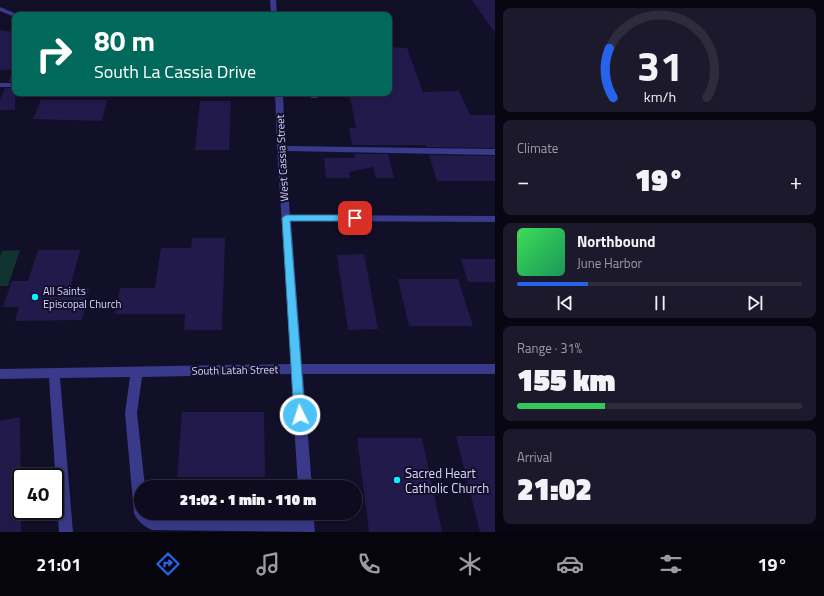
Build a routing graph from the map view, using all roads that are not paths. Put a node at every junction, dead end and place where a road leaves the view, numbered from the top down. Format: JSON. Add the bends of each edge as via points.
{"nodes":[{"id":1,"x":273,"y":0,"type":"edge"},
{"id":2,"x":0,"y":9,"type":"edge"},
{"id":3,"x":274,"y":12,"type":"edge"},
{"id":4,"x":12,"y":14,"type":"edge"},
{"id":5,"x":0,"y":85,"type":"edge"},
{"id":6,"x":12,"y":85,"type":"edge"},
{"id":7,"x":279,"y":96,"type":"edge"},
{"id":8,"x":281,"y":148,"type":"junction"},
{"id":9,"x":495,"y":152,"type":"edge"},
{"id":10,"x":286,"y":218,"type":"junction"},
{"id":11,"x":495,"y":219,"type":"edge"},
{"id":12,"x":296,"y":369,"type":"junction"},
{"id":13,"x":495,"y":369,"type":"edge"},
{"id":14,"x":137,"y":371,"type":"junction"},
{"id":15,"x":54,"y":373,"type":"junction"},
{"id":16,"x":0,"y":374,"type":"edge"},
{"id":17,"x":138,"y":480,"type":"edge"},
{"id":18,"x":304,"y":480,"type":"edge"},
{"id":19,"x":307,"y":524,"type":"edge"},
{"id":20,"x":151,"y":527,"type":"edge"},
{"id":21,"x":246,"y":528,"type":"edge"},
{"id":22,"x":66,"y":532,"type":"edge"}],
"edges":[{"from":1,"to":3,"type":"street"},
{"from":2,"to":4,"type":"street"},
{"from":5,"to":6,"type":"street"},
{"from":7,"to":8,"type":"street","name":"West Cassia Street"},
{"from":8,"to":9,"type":"street"},
{"from":8,"to":10,"type":"street","name":"West Cassia Street"},
{"from":10,"to":11,"type":"street"},
{"from":10,"to":12,"type":"street","name":"West Cassia Street"},
{"from":12,"to":13,"type":"street","name":"South Latah Street"},
{"from":12,"to":14,"type":"street","name":"South Latah Street"},
{"from":12,"to":18,"type":"street","name":"West Cassia Street"},
{"from":14,"to":15,"type":"street","name":"South Latah Street"},
{"from":14,"to":17,"type":"street","via":[[131,413]]},
{"from":15,"to":16,"type":"street","name":"South Latah Street"},
{"from":15,"to":22,"type":"street"},
{"from":19,"to":21,"type":"street"},
{"from":20,"to":21,"type":"street"}]}
